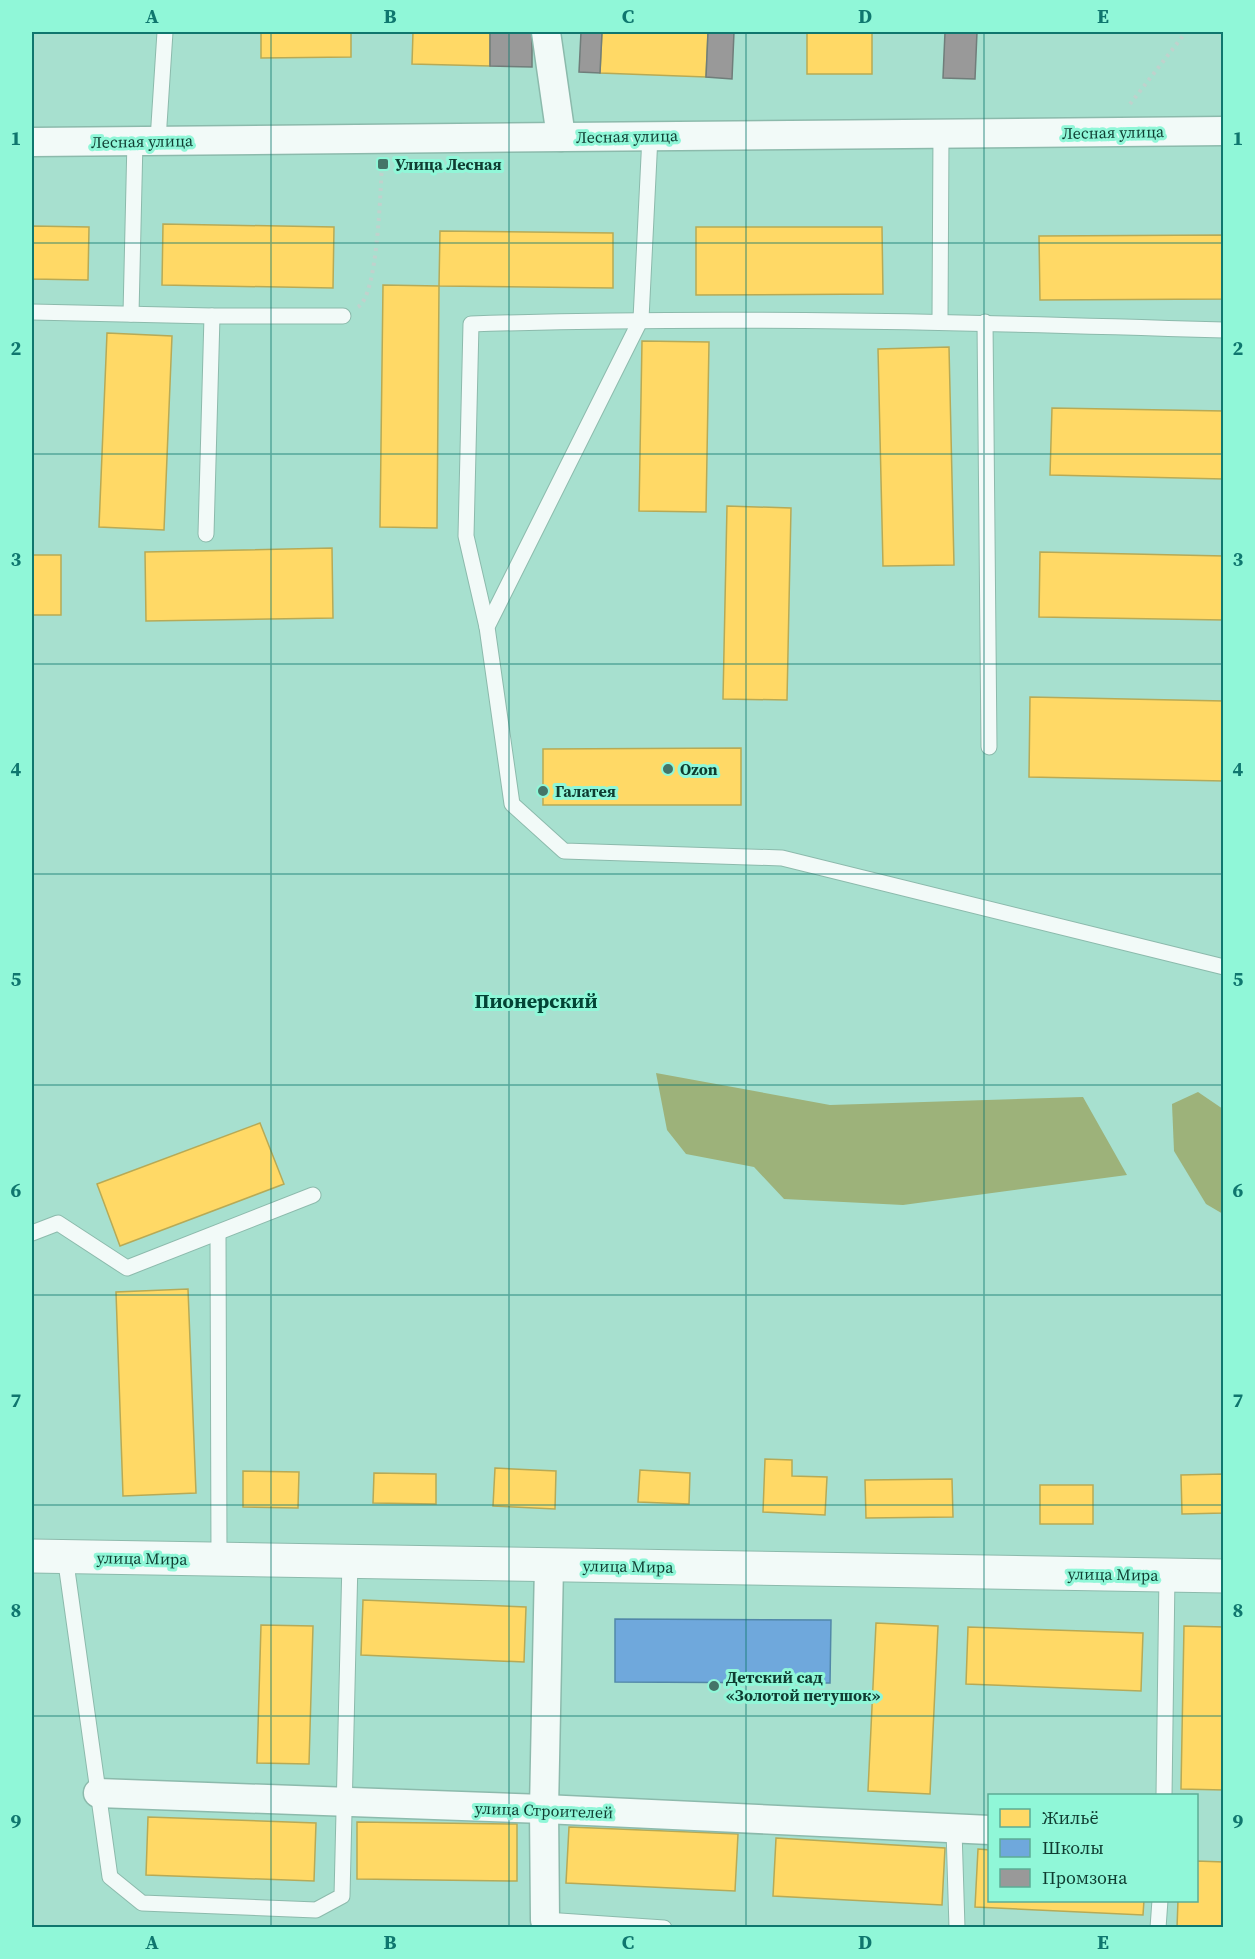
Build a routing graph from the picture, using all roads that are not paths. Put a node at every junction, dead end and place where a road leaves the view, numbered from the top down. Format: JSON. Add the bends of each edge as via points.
{"nodes":[{"id":1,"x":165,"y":32,"type":"edge"},
{"id":2,"x":546,"y":32,"type":"edge"},
{"id":3,"x":1224,"y":130,"type":"edge"},
{"id":4,"x":941,"y":133,"type":"junction"},
{"id":5,"x":650,"y":136,"type":"junction"},
{"id":6,"x":561,"y":137,"type":"junction"},
{"id":7,"x":146,"y":140,"type":"junction"},
{"id":8,"x":32,"y":142,"type":"edge"},
{"id":9,"x":32,"y":312,"type":"edge"},
{"id":10,"x":131,"y":314,"type":"junction"},
{"id":11,"x":212,"y":316,"type":"junction"},
{"id":12,"x":343,"y":316,"type":"road end"},
{"id":13,"x":641,"y":319,"type":"junction"},
{"id":14,"x":940,"y":320,"type":"junction"},
{"id":15,"x":985,"y":322,"type":"junction"},
{"id":16,"x":1224,"y":330,"type":"edge"},
{"id":17,"x":206,"y":534,"type":"dead end"},
{"id":18,"x":487,"y":627,"type":"junction"},
{"id":19,"x":989,"y":747,"type":"dead end"},
{"id":20,"x":1224,"y":967,"type":"edge"},
{"id":21,"x":313,"y":1195,"type":"dead end"},
{"id":22,"x":32,"y":1233,"type":"edge"},
{"id":23,"x":218,"y":1233,"type":"junction"},
{"id":24,"x":32,"y":1556,"type":"edge"},
{"id":25,"x":65,"y":1556,"type":"junction"},
{"id":26,"x":219,"y":1559,"type":"junction"},
{"id":27,"x":350,"y":1561,"type":"junction"},
{"id":28,"x":549,"y":1565,"type":"junction"},
{"id":29,"x":1167,"y":1575,"type":"junction"},
{"id":30,"x":1224,"y":1576,"type":"edge"},
{"id":31,"x":98,"y":1793,"type":"junction"},
{"id":32,"x":1164,"y":1794,"type":"edge"},
{"id":33,"x":343,"y":1803,"type":"junction"},
{"id":34,"x":544,"y":1809,"type":"junction"},
{"id":35,"x":954,"y":1830,"type":"junction"},
{"id":36,"x":988,"y":1830,"type":"edge"},
{"id":37,"x":1160,"y":1902,"type":"edge"},
{"id":38,"x":545,"y":1920,"type":"joint"},
{"id":39,"x":664,"y":1928,"type":"edge"},
{"id":40,"x":957,"y":1928,"type":"edge"},
{"id":41,"x":1158,"y":1928,"type":"edge"}],
"edges":[{"from":1,"to":7,"type":"lane"},
{"from":2,"to":6,"type":"street"},
{"from":3,"to":4,"type":"street","name":"Лесная улица"},
{"from":4,"to":5,"type":"street","name":"Лесная улица"},
{"from":4,"to":14,"type":"lane"},
{"from":5,"to":6,"type":"street","name":"Лесная улица"},
{"from":5,"to":13,"type":"lane"},
{"from":6,"to":7,"type":"street","name":"Лесная улица"},
{"from":7,"to":8,"type":"street","name":"Лесная улица"},
{"from":7,"to":10,"type":"lane"},
{"from":9,"to":10,"type":"lane"},
{"from":10,"to":11,"type":"lane"},
{"from":11,"to":12,"type":"lane"},
{"from":11,"to":17,"type":"lane"},
{"from":13,"to":14,"type":"lane"},
{"from":13,"to":18,"type":"lane"},
{"from":13,"to":18,"type":"lane","via":[[471,324],[466,536]]},
{"from":14,"to":15,"type":"lane"},
{"from":15,"to":16,"type":"lane"},
{"from":15,"to":19,"type":"lane"},
{"from":18,"to":20,"type":"lane","via":[[512,804],[564,851],[782,858]]},
{"from":21,"to":23,"type":"lane"},
{"from":22,"to":23,"type":"lane","via":[[58,1224],[127,1268]]},
{"from":23,"to":26,"type":"lane"},
{"from":24,"to":25,"type":"street","name":"улица Мира"},
{"from":25,"to":26,"type":"street","name":"улица Мира"},
{"from":25,"to":31,"type":"lane"},
{"from":26,"to":27,"type":"street","name":"улица Мира"},
{"from":27,"to":28,"type":"street","name":"улица Мира"},
{"from":27,"to":33,"type":"lane"},
{"from":28,"to":29,"type":"street","name":"улица Мира"},
{"from":28,"to":34,"type":"street"},
{"from":29,"to":30,"type":"street","name":"улица Мира"},
{"from":29,"to":32,"type":"lane"},
{"from":31,"to":33,"type":"street","name":"улица Строителей"},
{"from":31,"to":33,"type":"lane","via":[[110,1877],[142,1903],[316,1910],[342,1896]]},
{"from":33,"to":34,"type":"street","name":"улица Строителей"},
{"from":34,"to":35,"type":"street","name":"улица Строителей"},
{"from":34,"to":38,"type":"street"},
{"from":35,"to":36,"type":"street","name":"улица Строителей"},
{"from":35,"to":40,"type":"lane"},
{"from":37,"to":41,"type":"lane"},
{"from":38,"to":39,"type":"lane"}]}
